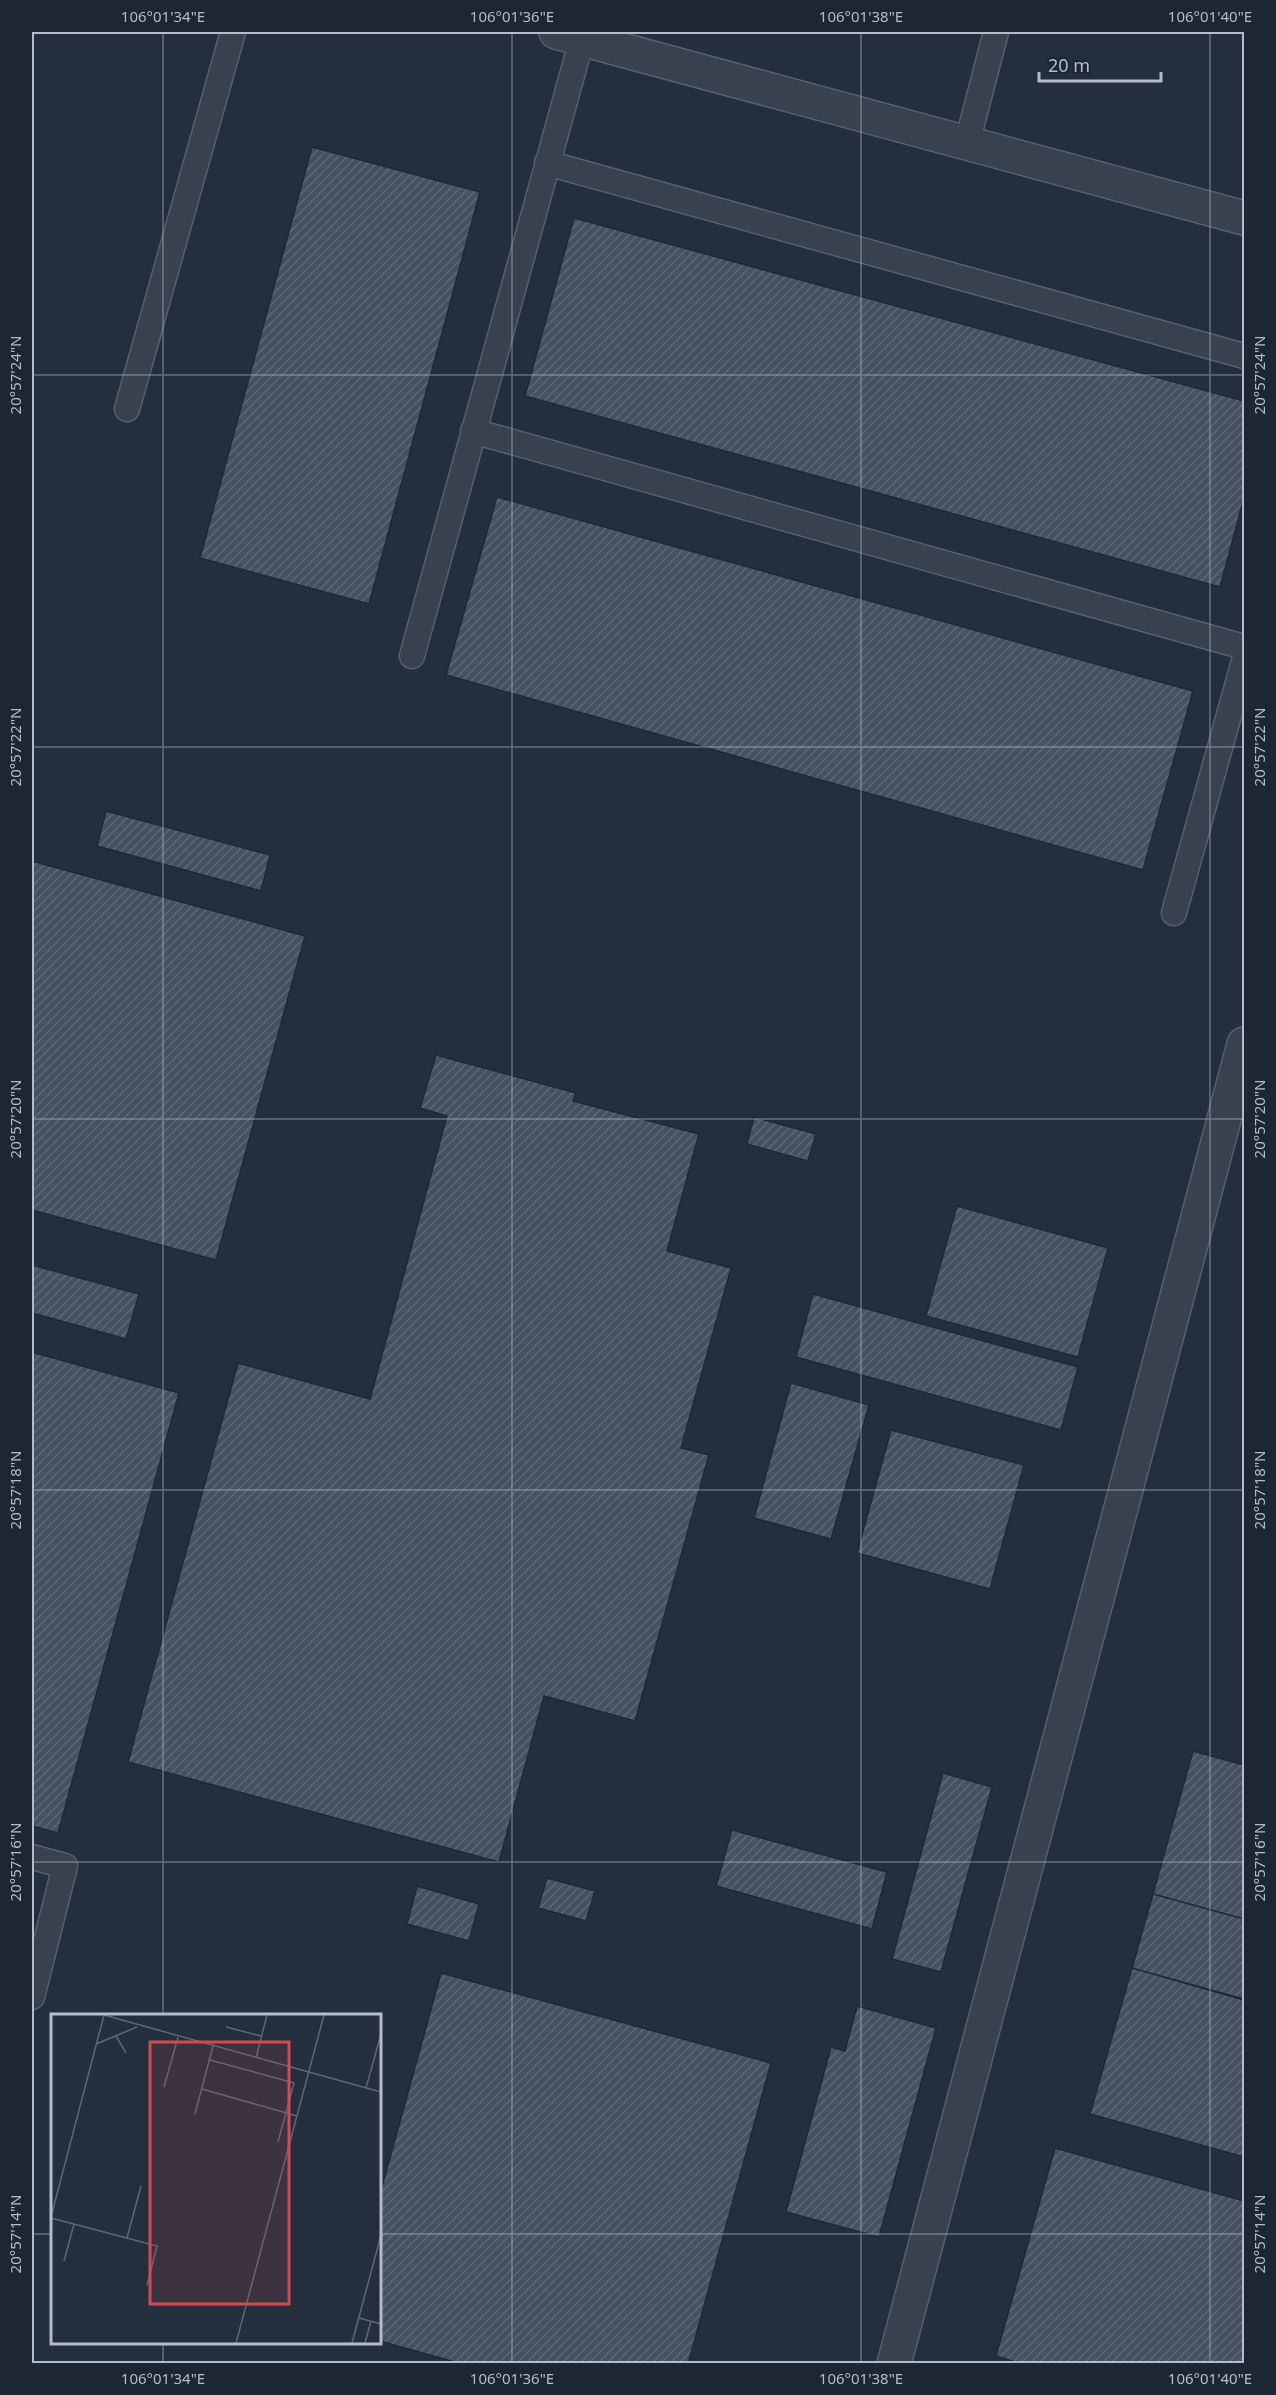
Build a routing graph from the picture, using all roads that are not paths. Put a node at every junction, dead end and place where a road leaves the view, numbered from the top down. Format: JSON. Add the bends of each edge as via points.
{"nodes":[{"id":1,"x":233,"y":32,"type":"edge"},
{"id":2,"x":996,"y":32,"type":"edge"},
{"id":3,"x":569,"y":35,"type":"edge"},
{"id":4,"x":967,"y":143,"type":"junction"},
{"id":5,"x":547,"y":163,"type":"junction"},
{"id":6,"x":1245,"y":218,"type":"edge"},
{"id":7,"x":1245,"y":356,"type":"edge"},
{"id":8,"x":127,"y":409,"type":"dead end"},
{"id":9,"x":473,"y":431,"type":"junction"},
{"id":10,"x":1245,"y":647,"type":"edge"},
{"id":11,"x":412,"y":656,"type":"dead end"},
{"id":12,"x":1245,"y":661,"type":"edge"},
{"id":13,"x":1174,"y":913,"type":"dead end"},
{"id":14,"x":1245,"y":1044,"type":"edge"},
{"id":15,"x":32,"y":1857,"type":"edge"},
{"id":16,"x":32,"y":1997,"type":"edge"},
{"id":17,"x":894,"y":2364,"type":"edge"}],
"edges":[{"from":1,"to":8,"type":"lane"},
{"from":2,"to":4,"type":"lane"},
{"from":3,"to":4,"type":"street"},
{"from":3,"to":5,"type":"lane"},
{"from":4,"to":6,"type":"street"},
{"from":5,"to":7,"type":"lane"},
{"from":5,"to":9,"type":"lane"},
{"from":9,"to":10,"type":"lane"},
{"from":9,"to":11,"type":"lane"},
{"from":12,"to":13,"type":"lane"},
{"from":14,"to":17,"type":"street"},
{"from":15,"to":16,"type":"lane","via":[[65,1866]]}]}
